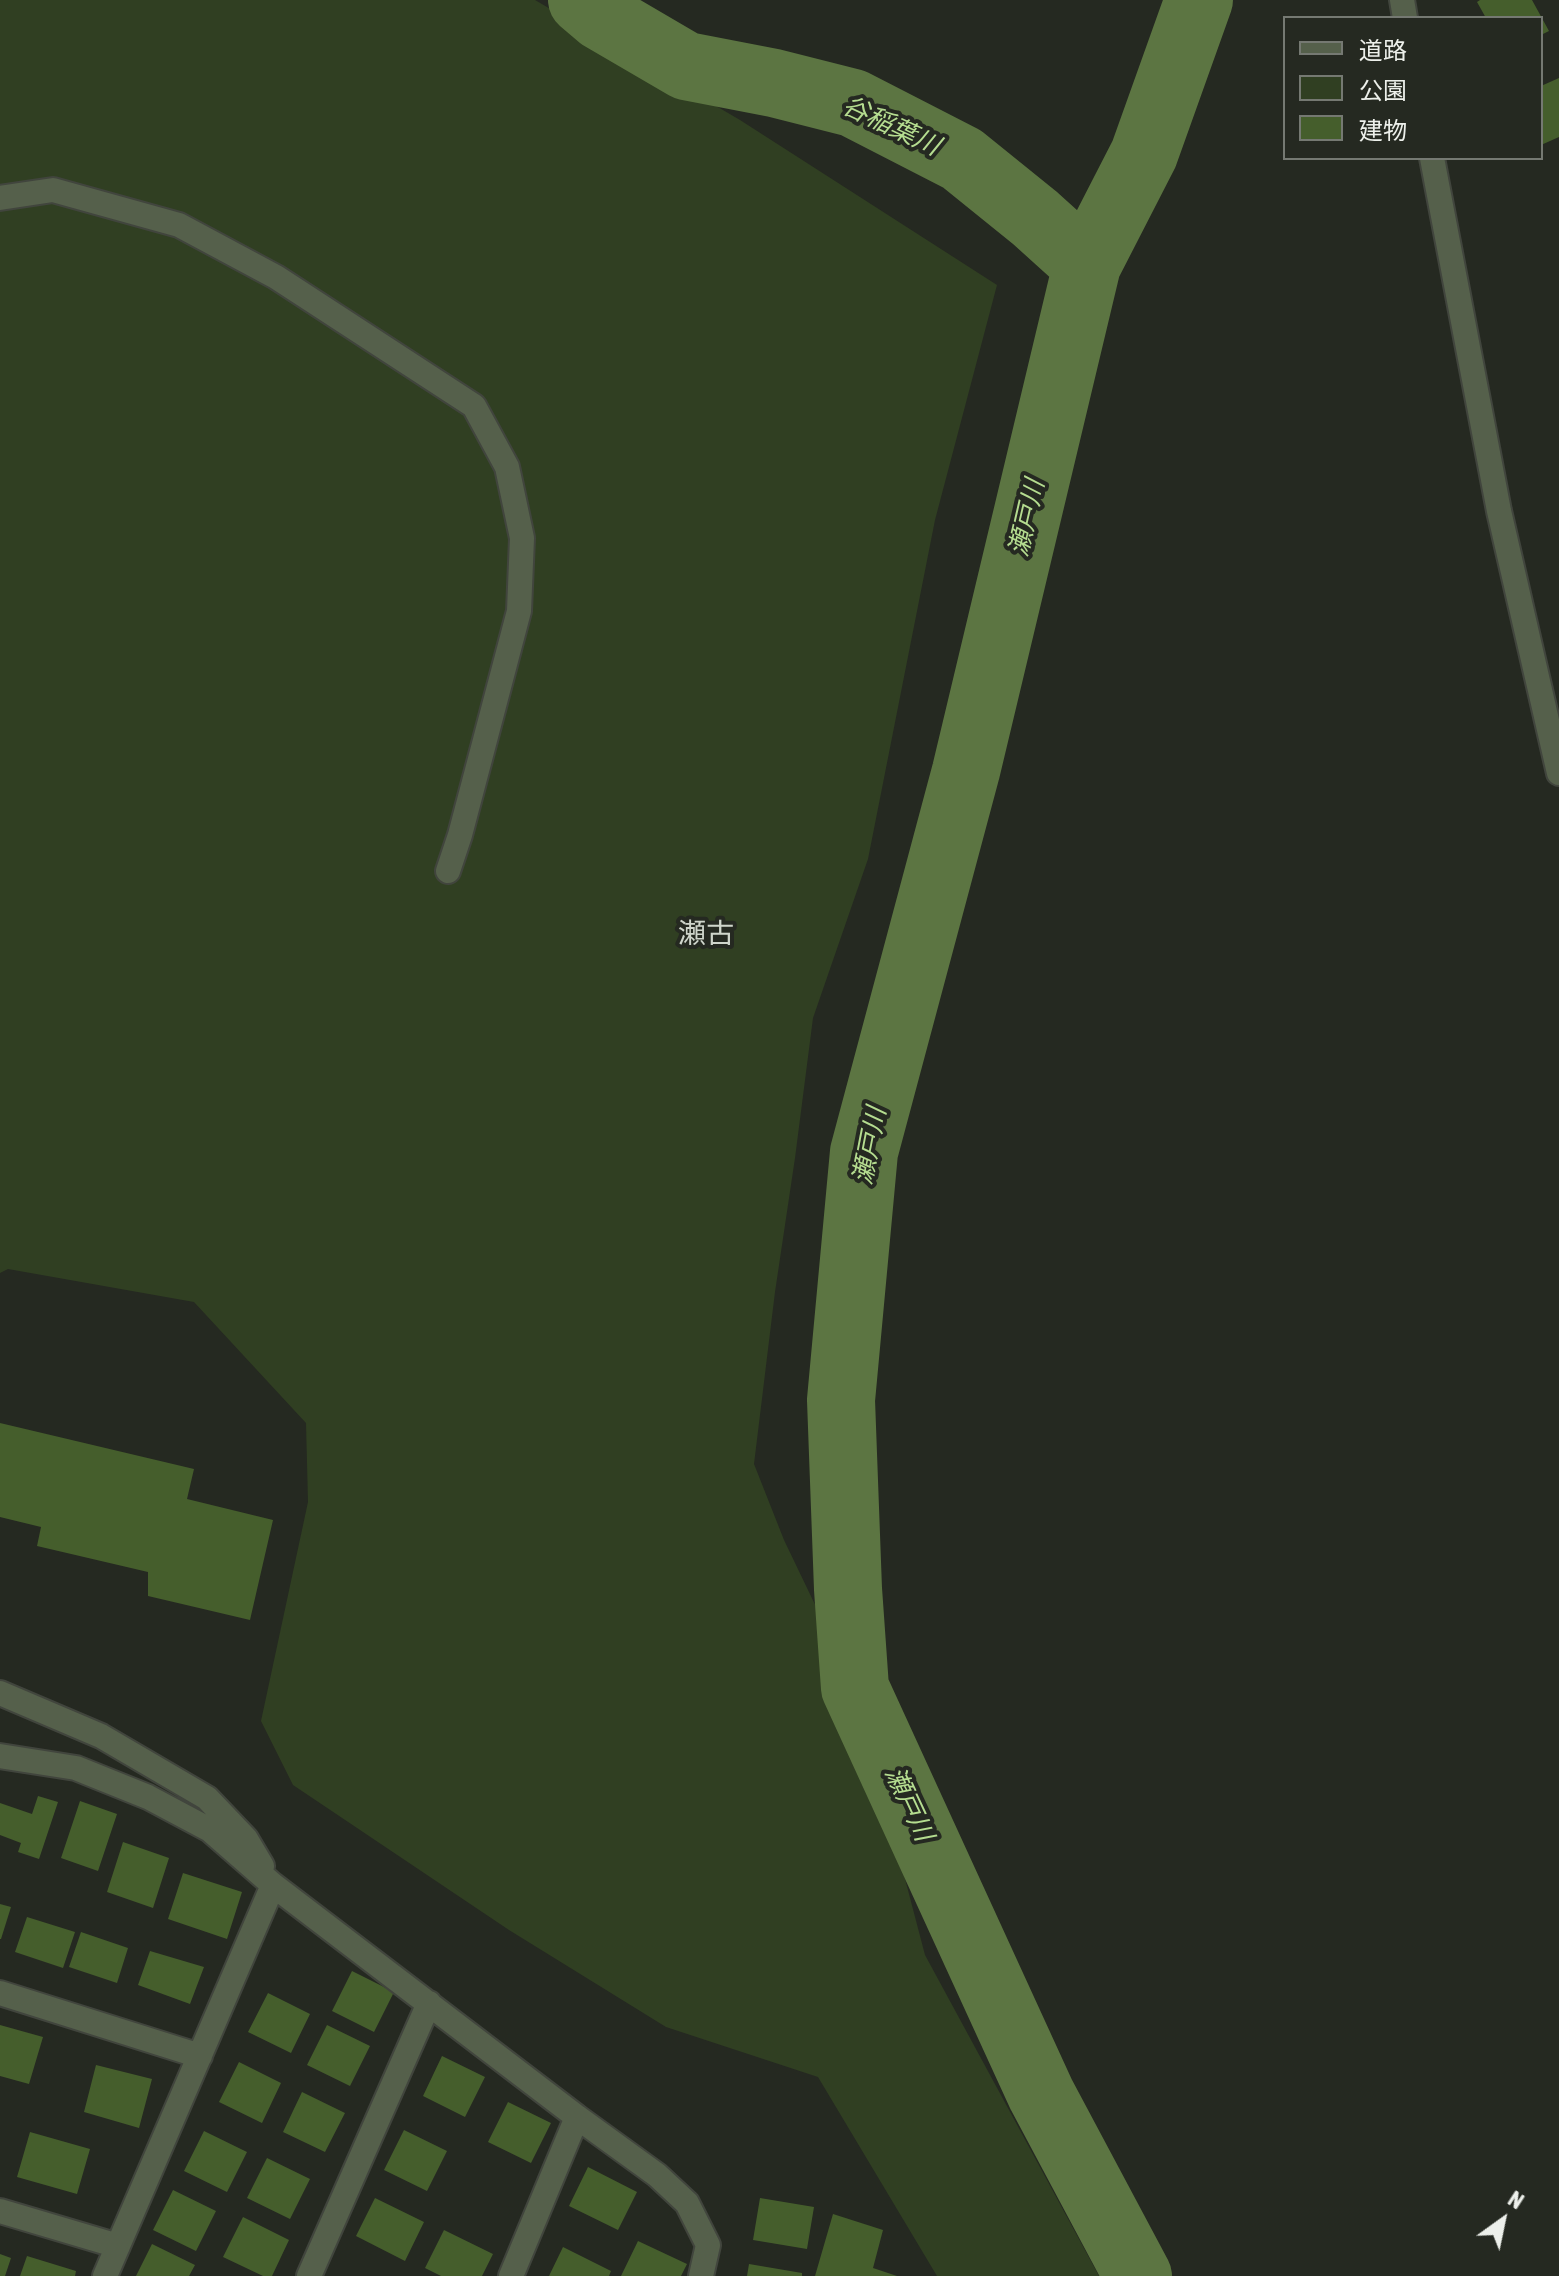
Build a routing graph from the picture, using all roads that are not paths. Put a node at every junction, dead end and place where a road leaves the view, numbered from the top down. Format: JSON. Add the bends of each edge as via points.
{"nodes":[{"id":1,"x":1432,"y":160,"type":"edge"},
{"id":2,"x":0,"y":198,"type":"edge"},
{"id":3,"x":1559,"y":773,"type":"edge"},
{"id":4,"x":448,"y":871,"type":"dead end"},
{"id":5,"x":0,"y":1693,"type":"edge"},
{"id":6,"x":0,"y":1756,"type":"edge"},
{"id":7,"x":273,"y":1885,"type":"junction"},
{"id":8,"x":0,"y":1993,"type":"edge"},
{"id":9,"x":429,"y":2003,"type":"junction"},
{"id":10,"x":200,"y":2056,"type":"junction"},
{"id":11,"x":577,"y":2117,"type":"junction"},
{"id":12,"x":0,"y":2211,"type":"edge"},
{"id":13,"x":118,"y":2246,"type":"junction"},
{"id":14,"x":105,"y":2276,"type":"edge"},
{"id":15,"x":309,"y":2276,"type":"edge"},
{"id":16,"x":511,"y":2276,"type":"edge"},
{"id":17,"x":701,"y":2276,"type":"edge"}],
"edges":[{"from":1,"to":3,"type":"street","via":[[1499,511]]},
{"from":2,"to":4,"type":"street","via":[[53,190],[179,225],[276,277],[474,406],[507,467],[522,538],[519,611]]},
{"from":5,"to":7,"type":"street","via":[[101,1736],[207,1798],[246,1839]]},
{"from":6,"to":7,"type":"street","via":[[76,1768],[148,1797],[210,1830]]},
{"from":7,"to":9,"type":"street"},
{"from":7,"to":10,"type":"street"},
{"from":8,"to":10,"type":"street"},
{"from":9,"to":11,"type":"street"},
{"from":9,"to":15,"type":"street"},
{"from":10,"to":13,"type":"street"},
{"from":11,"to":16,"type":"street"},
{"from":11,"to":17,"type":"street","via":[[687,2203],[708,2245]]},
{"from":12,"to":13,"type":"street"},
{"from":13,"to":14,"type":"street"}]}
